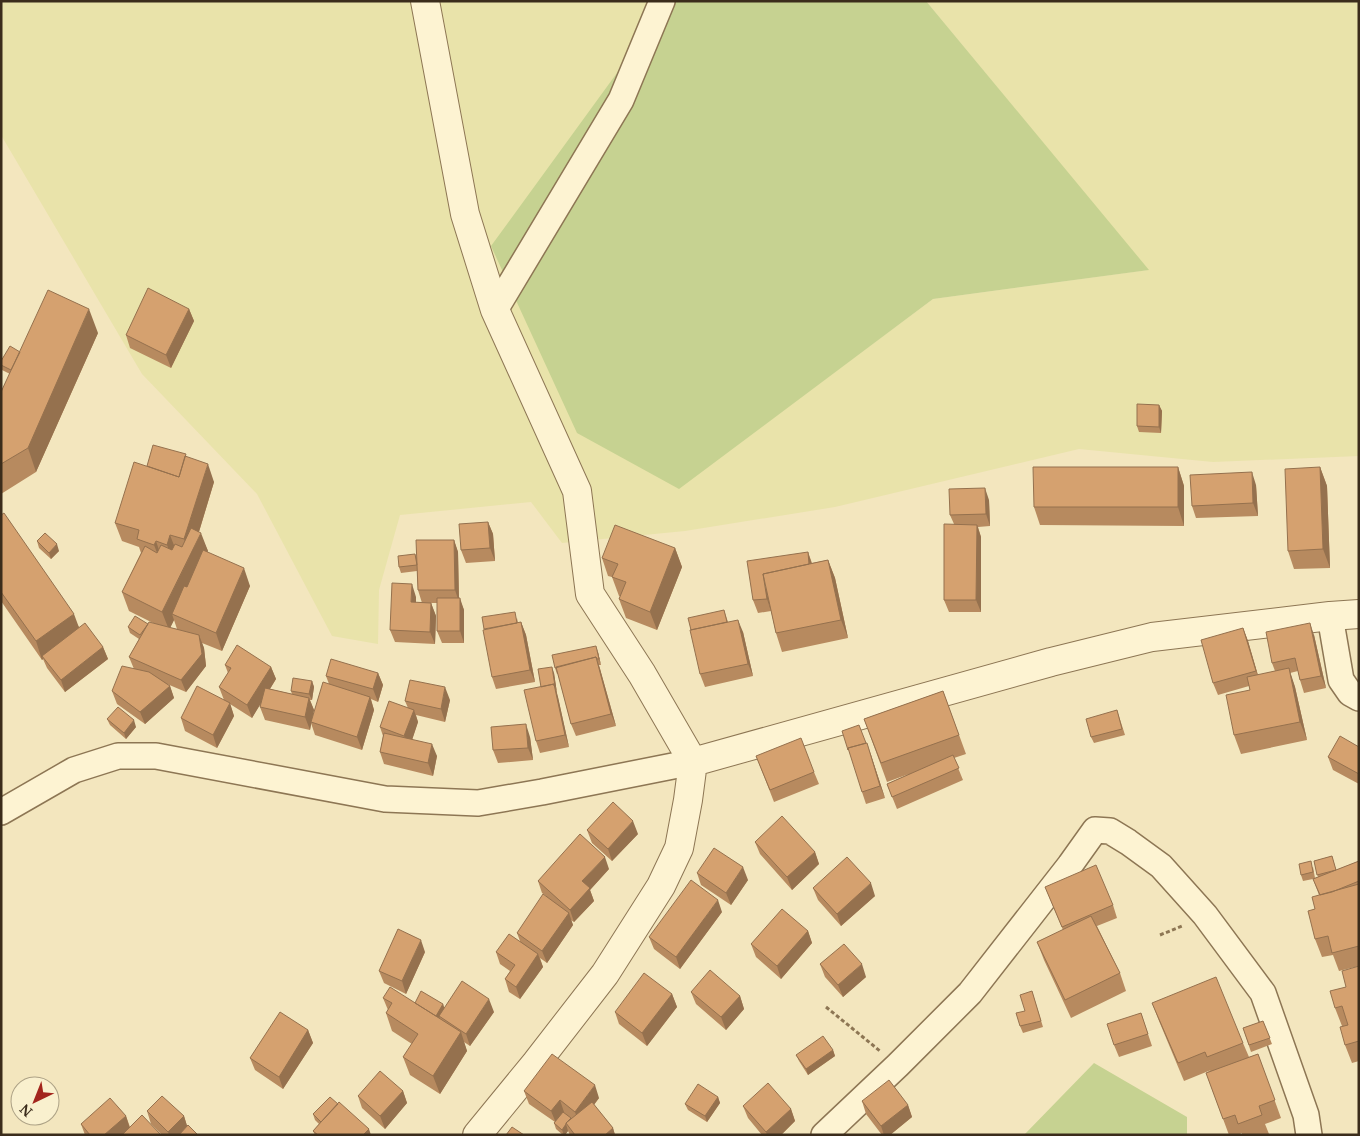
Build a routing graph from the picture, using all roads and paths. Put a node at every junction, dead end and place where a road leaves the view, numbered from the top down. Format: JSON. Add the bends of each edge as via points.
{"nodes":[{"id":1,"x":425,"y":1,"type":"edge"},
{"id":2,"x":662,"y":1,"type":"edge"},
{"id":3,"x":495,"y":310,"type":"junction"},
{"id":4,"x":1359,"y":614,"type":"edge"},
{"id":5,"x":1330,"y":616,"type":"junction"},
{"id":6,"x":1359,"y":698,"type":"edge"},
{"id":7,"x":693,"y":762,"type":"junction"},
{"id":8,"x":1,"y":812,"type":"edge"},
{"id":9,"x":826,"y":1007,"type":"dead end"},
{"id":10,"x":898,"y":1065,"type":"junction"},
{"id":11,"x":477,"y":1135,"type":"edge"},
{"id":12,"x":824,"y":1135,"type":"edge"},
{"id":13,"x":1309,"y":1135,"type":"edge"}],
"edges":[{"from":1,"to":3,"type":"street","via":[[465,214]]},
{"from":2,"to":3,"type":"street","via":[[621,100]]},
{"from":3,"to":7,"type":"street","via":[[577,491],[590,594],[642,674]]},
{"from":4,"to":5,"type":"street"},
{"from":5,"to":6,"type":"street","via":[[1341,680],[1350,694]]},
{"from":5,"to":7,"type":"street","via":[[1152,637]]},
{"from":7,"to":8,"type":"street","via":[[478,803],[385,799],[156,756],[118,756],[74,770]]},
{"from":7,"to":11,"type":"street","via":[[679,848],[661,886],[605,974]]},
{"from":9,"to":10,"type":"path"},
{"from":10,"to":12,"type":"street"},
{"from":10,"to":13,"type":"street","via":[[970,993],[1095,830],[1110,832],[1161,866],[1205,915],[1263,993],[1306,1115]]}]}
